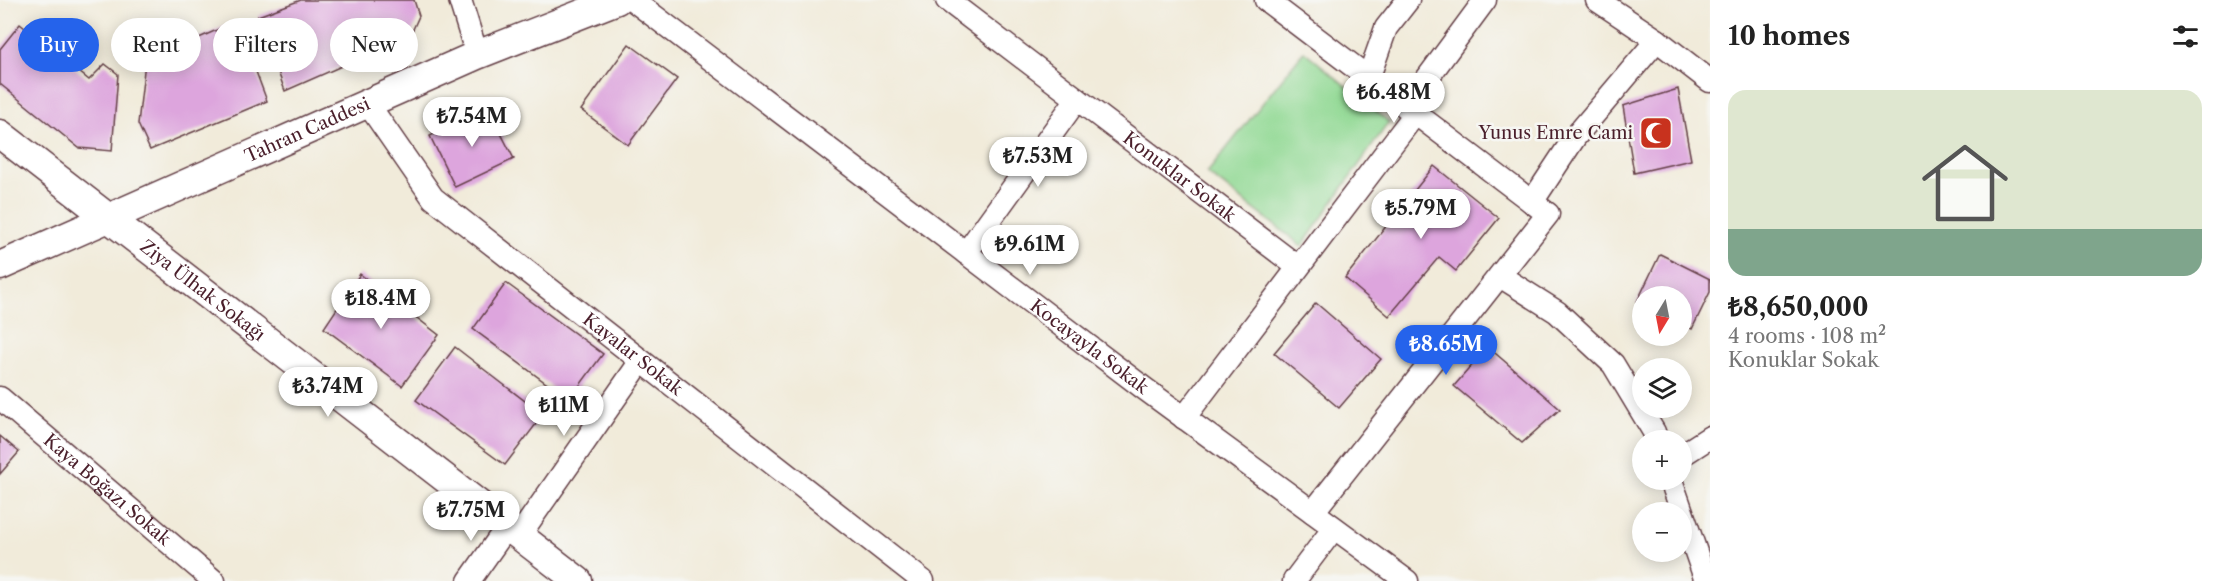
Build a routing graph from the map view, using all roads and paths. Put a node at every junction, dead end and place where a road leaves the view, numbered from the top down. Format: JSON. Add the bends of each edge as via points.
{"nodes":[{"id":1,"x":460,"y":0,"type":"edge"},
{"id":2,"x":617,"y":0,"type":"edge"},
{"id":3,"x":633,"y":0,"type":"edge"},
{"id":4,"x":947,"y":0,"type":"edge"},
{"id":5,"x":1266,"y":0,"type":"edge"},
{"id":6,"x":1408,"y":0,"type":"edge"},
{"id":7,"x":1485,"y":0,"type":"edge"},
{"id":8,"x":1597,"y":0,"type":"edge"},
{"id":9,"x":1657,"y":40,"type":"junction"},
{"id":10,"x":477,"y":55,"type":"junction"},
{"id":11,"x":1368,"y":79,"type":"junction"},
{"id":12,"x":1710,"y":81,"type":"edge"},
{"id":13,"x":1077,"y":99,"type":"junction"},
{"id":14,"x":368,"y":104,"type":"junction"},
{"id":15,"x":1410,"y":111,"type":"junction"},
{"id":16,"x":0,"y":134,"type":"edge"},
{"id":17,"x":1540,"y":208,"type":"junction"},
{"id":18,"x":107,"y":217,"type":"junction"},
{"id":19,"x":966,"y":253,"type":"junction"},
{"id":20,"x":0,"y":266,"type":"edge"},
{"id":21,"x":1298,"y":267,"type":"junction"},
{"id":22,"x":1500,"y":276,"type":"junction"},
{"id":23,"x":641,"y":361,"type":"junction"},
{"id":24,"x":0,"y":398,"type":"edge"},
{"id":25,"x":1184,"y":418,"type":"junction"},
{"id":26,"x":1653,"y":430,"type":"edge"},
{"id":27,"x":1710,"y":437,"type":"edge"},
{"id":28,"x":1692,"y":449,"type":"edge"},
{"id":29,"x":1674,"y":490,"type":"edge"},
{"id":30,"x":1313,"y":512,"type":"junction"},
{"id":31,"x":1334,"y":528,"type":"junction"},
{"id":32,"x":513,"y":531,"type":"junction"},
{"id":33,"x":214,"y":581,"type":"edge"},
{"id":34,"x":469,"y":581,"type":"edge"},
{"id":35,"x":578,"y":581,"type":"edge"},
{"id":36,"x":923,"y":581,"type":"edge"},
{"id":37,"x":1294,"y":581,"type":"edge"},
{"id":38,"x":1407,"y":581,"type":"edge"},
{"id":39,"x":1706,"y":581,"type":"edge"}],
"edges":[{"from":1,"to":10,"type":"street"},
{"from":2,"to":10,"type":"street","name":"Tahran Caddesi"},
{"from":3,"to":19,"type":"street","name":"Kocayayla Sokak"},
{"from":4,"to":13,"type":"street","name":"Konuklar Sokak"},
{"from":5,"to":11,"type":"street"},
{"from":6,"to":11,"type":"street","via":[[1386,28]]},
{"from":7,"to":15,"type":"street"},
{"from":8,"to":9,"type":"street"},
{"from":9,"to":12,"type":"street"},
{"from":9,"to":17,"type":"street","via":[[1575,137]]},
{"from":10,"to":14,"type":"street","name":"Tahran Caddesi"},
{"from":11,"to":15,"type":"street"},
{"from":13,"to":19,"type":"street"},
{"from":13,"to":21,"type":"street","name":"Konuklar Sokak"},
{"from":14,"to":18,"type":"street","name":"Tahran Caddesi"},
{"from":14,"to":23,"type":"street","name":"Kayalar Sokak","via":[[433,198]]},
{"from":15,"to":17,"type":"street"},
{"from":15,"to":21,"type":"street"},
{"from":16,"to":18,"type":"street","name":"Ziya Ülhak Sokağı"},
{"from":17,"to":22,"type":"street"},
{"from":18,"to":20,"type":"street","name":"Tahran Caddesi"},
{"from":18,"to":32,"type":"street","name":"Ziya Ülhak Sokağı"},
{"from":19,"to":25,"type":"street","name":"Kocayayla Sokak"},
{"from":21,"to":25,"type":"street"},
{"from":22,"to":26,"type":"street","via":[[1557,312],[1614,364]]},
{"from":22,"to":30,"type":"street"},
{"from":23,"to":32,"type":"street"},
{"from":23,"to":36,"type":"street","name":"Kayalar Sokak"},
{"from":24,"to":33,"type":"street","name":"Kaya Boğazı Sokak"},
{"from":25,"to":30,"type":"street","name":"Kocayayla Sokak"},
{"from":27,"to":28,"type":"street"},
{"from":29,"to":39,"type":"street"},
{"from":30,"to":31,"type":"street","name":"Kocayayla Sokak"},
{"from":31,"to":37,"type":"street"},
{"from":31,"to":38,"type":"street","name":"Kocayayla Sokak"},
{"from":32,"to":34,"type":"street"},
{"from":32,"to":35,"type":"street","name":"Ziya Ülhak Sokağı"}]}
